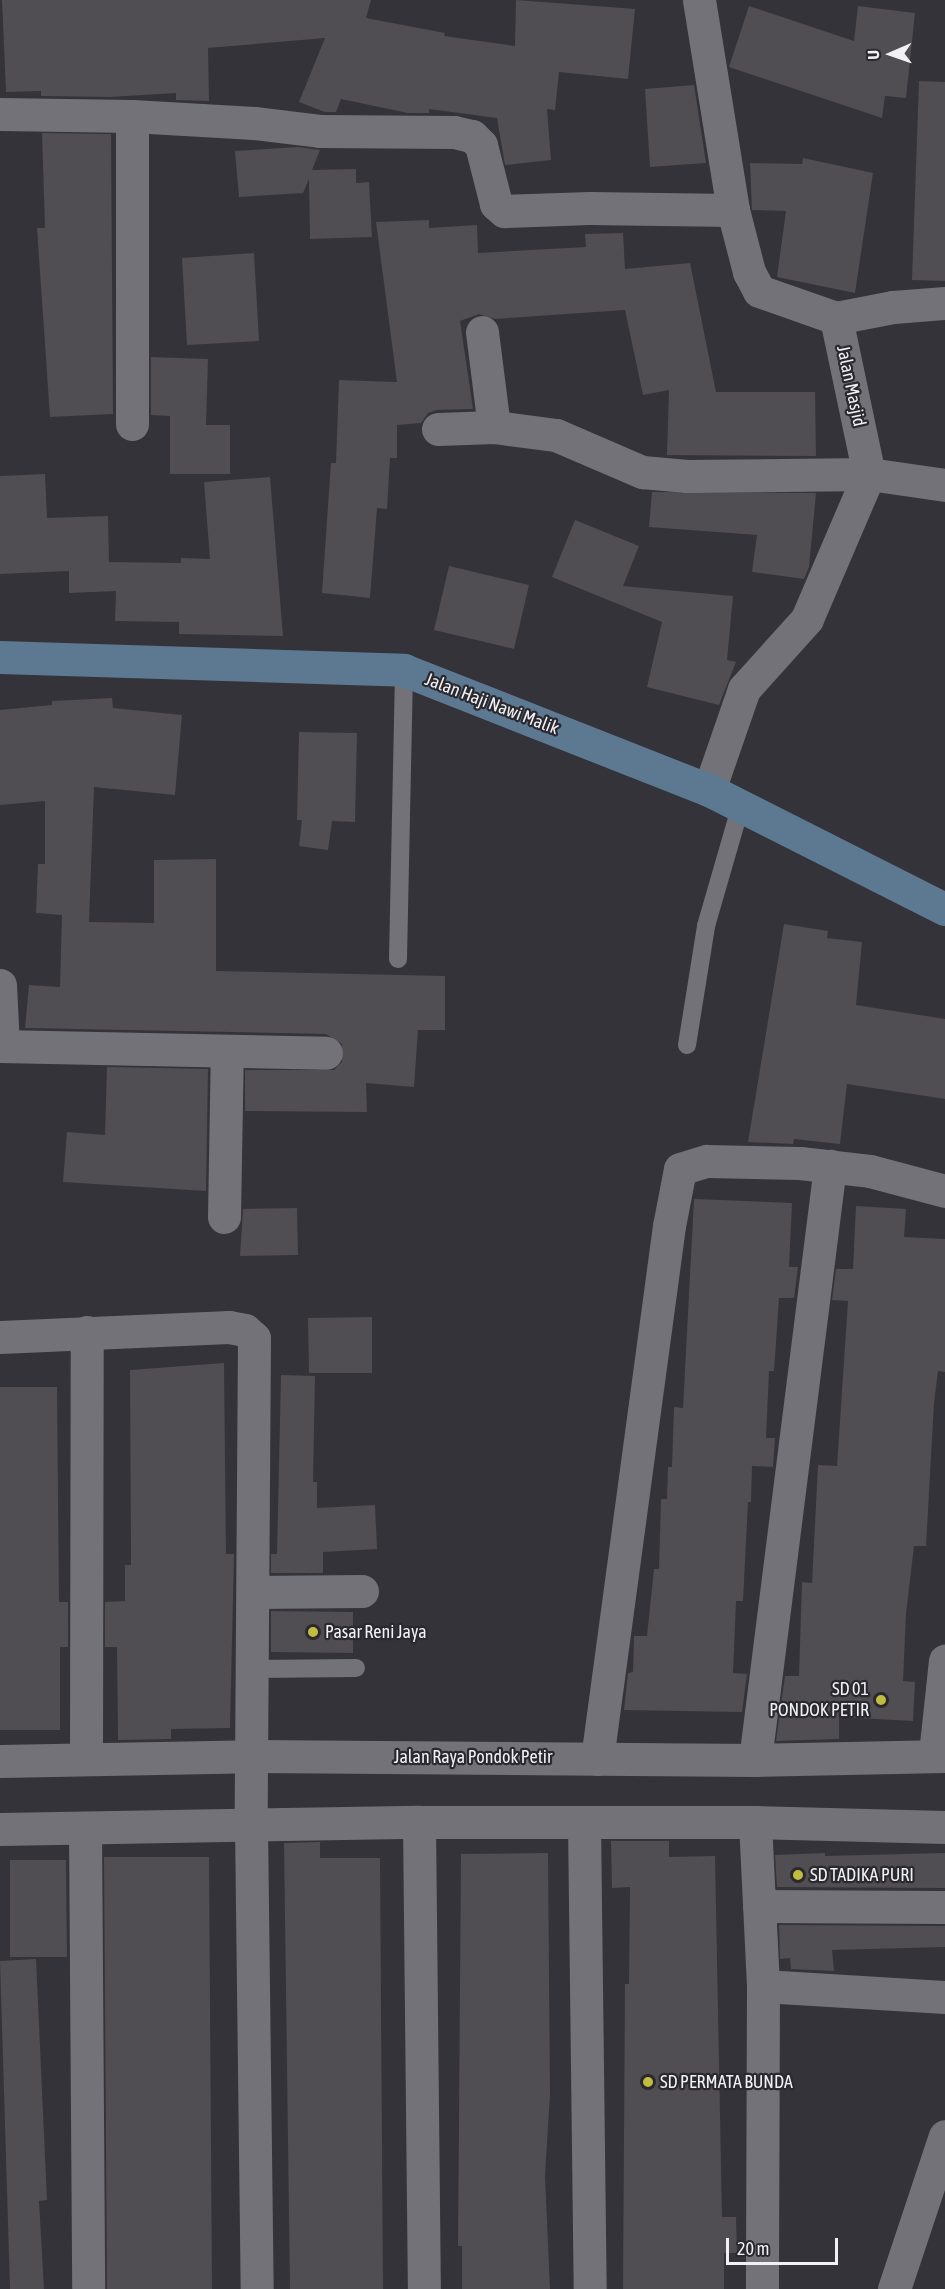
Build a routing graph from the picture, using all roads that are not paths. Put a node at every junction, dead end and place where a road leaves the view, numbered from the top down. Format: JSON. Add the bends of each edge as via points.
{"nodes":[{"id":1,"x":699,"y":0,"type":"edge"},
{"id":2,"x":0,"y":114,"type":"edge"},
{"id":3,"x":132,"y":116,"type":"junction"},
{"id":4,"x":733,"y":210,"type":"junction"},
{"id":5,"x":945,"y":303,"type":"edge"},
{"id":6,"x":836,"y":318,"type":"junction"},
{"id":7,"x":482,"y":332,"type":"dead end"},
{"id":8,"x":132,"y":424,"type":"dead end"},
{"id":9,"x":494,"y":427,"type":"junction"},
{"id":10,"x":438,"y":429,"type":"dead end"},
{"id":11,"x":869,"y":474,"type":"junction"},
{"id":12,"x":945,"y":485,"type":"edge"},
{"id":13,"x":0,"y":657,"type":"edge"},
{"id":14,"x":404,"y":670,"type":"junction"},
{"id":15,"x":709,"y":790,"type":"junction"},
{"id":16,"x":741,"y":805,"type":"junction"},
{"id":17,"x":945,"y":909,"type":"edge"},
{"id":18,"x":398,"y":959,"type":"dead end"},
{"id":19,"x":0,"y":985,"type":"edge"},
{"id":20,"x":687,"y":1045,"type":"dead end"},
{"id":21,"x":1,"y":1046,"type":"edge"},
{"id":22,"x":227,"y":1052,"type":"junction"},
{"id":23,"x":326,"y":1053,"type":"dead end"},
{"id":24,"x":830,"y":1166,"type":"junction"},
{"id":25,"x":945,"y":1191,"type":"edge"},
{"id":26,"x":224,"y":1217,"type":"dead end"},
{"id":27,"x":87,"y":1332,"type":"junction"},
{"id":28,"x":0,"y":1337,"type":"edge"},
{"id":29,"x":362,"y":1591,"type":"dead end"},
{"id":30,"x":254,"y":1592,"type":"junction"},
{"id":31,"x":945,"y":1661,"type":"edge"},
{"id":32,"x":356,"y":1668,"type":"dead end"},
{"id":33,"x":253,"y":1669,"type":"junction"},
{"id":34,"x":940,"y":1755,"type":"edge"},
{"id":35,"x":251,"y":1756,"type":"junction"},
{"id":36,"x":86,"y":1757,"type":"junction"},
{"id":37,"x":597,"y":1759,"type":"junction"},
{"id":38,"x":755,"y":1760,"type":"junction"},
{"id":39,"x":0,"y":1761,"type":"edge"},
{"id":40,"x":419,"y":1822,"type":"junction"},
{"id":41,"x":584,"y":1822,"type":"junction"},
{"id":42,"x":755,"y":1822,"type":"junction"},
{"id":43,"x":251,"y":1824,"type":"junction"},
{"id":44,"x":945,"y":1827,"type":"edge"},
{"id":45,"x":85,"y":1828,"type":"junction"},
{"id":46,"x":0,"y":1830,"type":"edge"},
{"id":47,"x":759,"y":1906,"type":"junction"},
{"id":48,"x":945,"y":1907,"type":"edge"},
{"id":49,"x":763,"y":1986,"type":"junction"},
{"id":50,"x":945,"y":1997,"type":"edge"},
{"id":51,"x":945,"y":2136,"type":"edge"},
{"id":52,"x":88,"y":2289,"type":"edge"},
{"id":53,"x":257,"y":2289,"type":"edge"},
{"id":54,"x":424,"y":2289,"type":"edge"},
{"id":55,"x":590,"y":2289,"type":"edge"},
{"id":56,"x":762,"y":2289,"type":"edge"},
{"id":57,"x":894,"y":2289,"type":"edge"}],
"edges":[{"from":1,"to":4,"type":"street"},
{"from":2,"to":3,"type":"street"},
{"from":3,"to":4,"type":"street","via":[[320,131],[454,132],[472,136],[481,145],[496,204],[504,211]]},
{"from":3,"to":8,"type":"street"},
{"from":4,"to":6,"type":"street","via":[[749,272],[759,291]]},
{"from":5,"to":6,"type":"street","via":[[893,307]]},
{"from":6,"to":11,"type":"street","name":"Jalan Masjid"},
{"from":7,"to":9,"type":"street"},
{"from":9,"to":10,"type":"street"},
{"from":9,"to":11,"type":"street","via":[[556,435],[642,472],[687,476]]},
{"from":11,"to":12,"type":"street"},
{"from":11,"to":15,"type":"street","via":[[807,619],[744,689]]},
{"from":13,"to":14,"type":"main road","name":"Jalan Haji Nawi Malik"},
{"from":14,"to":15,"type":"main road","name":"Jalan Haji Nawi Malik"},
{"from":14,"to":18,"type":"lane"},
{"from":15,"to":16,"type":"main road","name":"Jalan Haji Nawi Malik"},
{"from":16,"to":17,"type":"main road","name":"Jalan Haji Nawi Malik"},
{"from":16,"to":20,"type":"lane","via":[[706,926]]},
{"from":19,"to":21,"type":"street"},
{"from":21,"to":22,"type":"street"},
{"from":22,"to":23,"type":"street"},
{"from":22,"to":26,"type":"street"},
{"from":24,"to":25,"type":"street","via":[[870,1170]]},
{"from":24,"to":37,"type":"street","via":[[741,1160],[689,1164],[680,1169]]},
{"from":24,"to":38,"type":"street"},
{"from":27,"to":28,"type":"street"},
{"from":27,"to":30,"type":"street","via":[[229,1327],[245,1330],[254,1338]]},
{"from":27,"to":36,"type":"street"},
{"from":29,"to":30,"type":"street"},
{"from":30,"to":33,"type":"street"},
{"from":31,"to":34,"type":"street"},
{"from":32,"to":33,"type":"lane"},
{"from":33,"to":35,"type":"street"},
{"from":34,"to":38,"type":"street","name":"Jalan Raya Pondok Petir"},
{"from":35,"to":36,"type":"street","name":"Jalan Raya Pondok Petir"},
{"from":35,"to":37,"type":"street","name":"Jalan Raya Pondok Petir"},
{"from":35,"to":43,"type":"street"},
{"from":36,"to":39,"type":"street","name":"Jalan Raya Pondok Petir"},
{"from":37,"to":38,"type":"street","name":"Jalan Raya Pondok Petir"},
{"from":40,"to":41,"type":"street"},
{"from":40,"to":43,"type":"street"},
{"from":40,"to":54,"type":"street"},
{"from":41,"to":42,"type":"street"},
{"from":41,"to":55,"type":"street"},
{"from":42,"to":44,"type":"street"},
{"from":42,"to":47,"type":"street"},
{"from":43,"to":45,"type":"street"},
{"from":43,"to":53,"type":"street"},
{"from":45,"to":46,"type":"street"},
{"from":45,"to":52,"type":"street"},
{"from":47,"to":48,"type":"street"},
{"from":47,"to":49,"type":"street"},
{"from":49,"to":50,"type":"street"},
{"from":49,"to":56,"type":"street"},
{"from":51,"to":57,"type":"street"}]}
